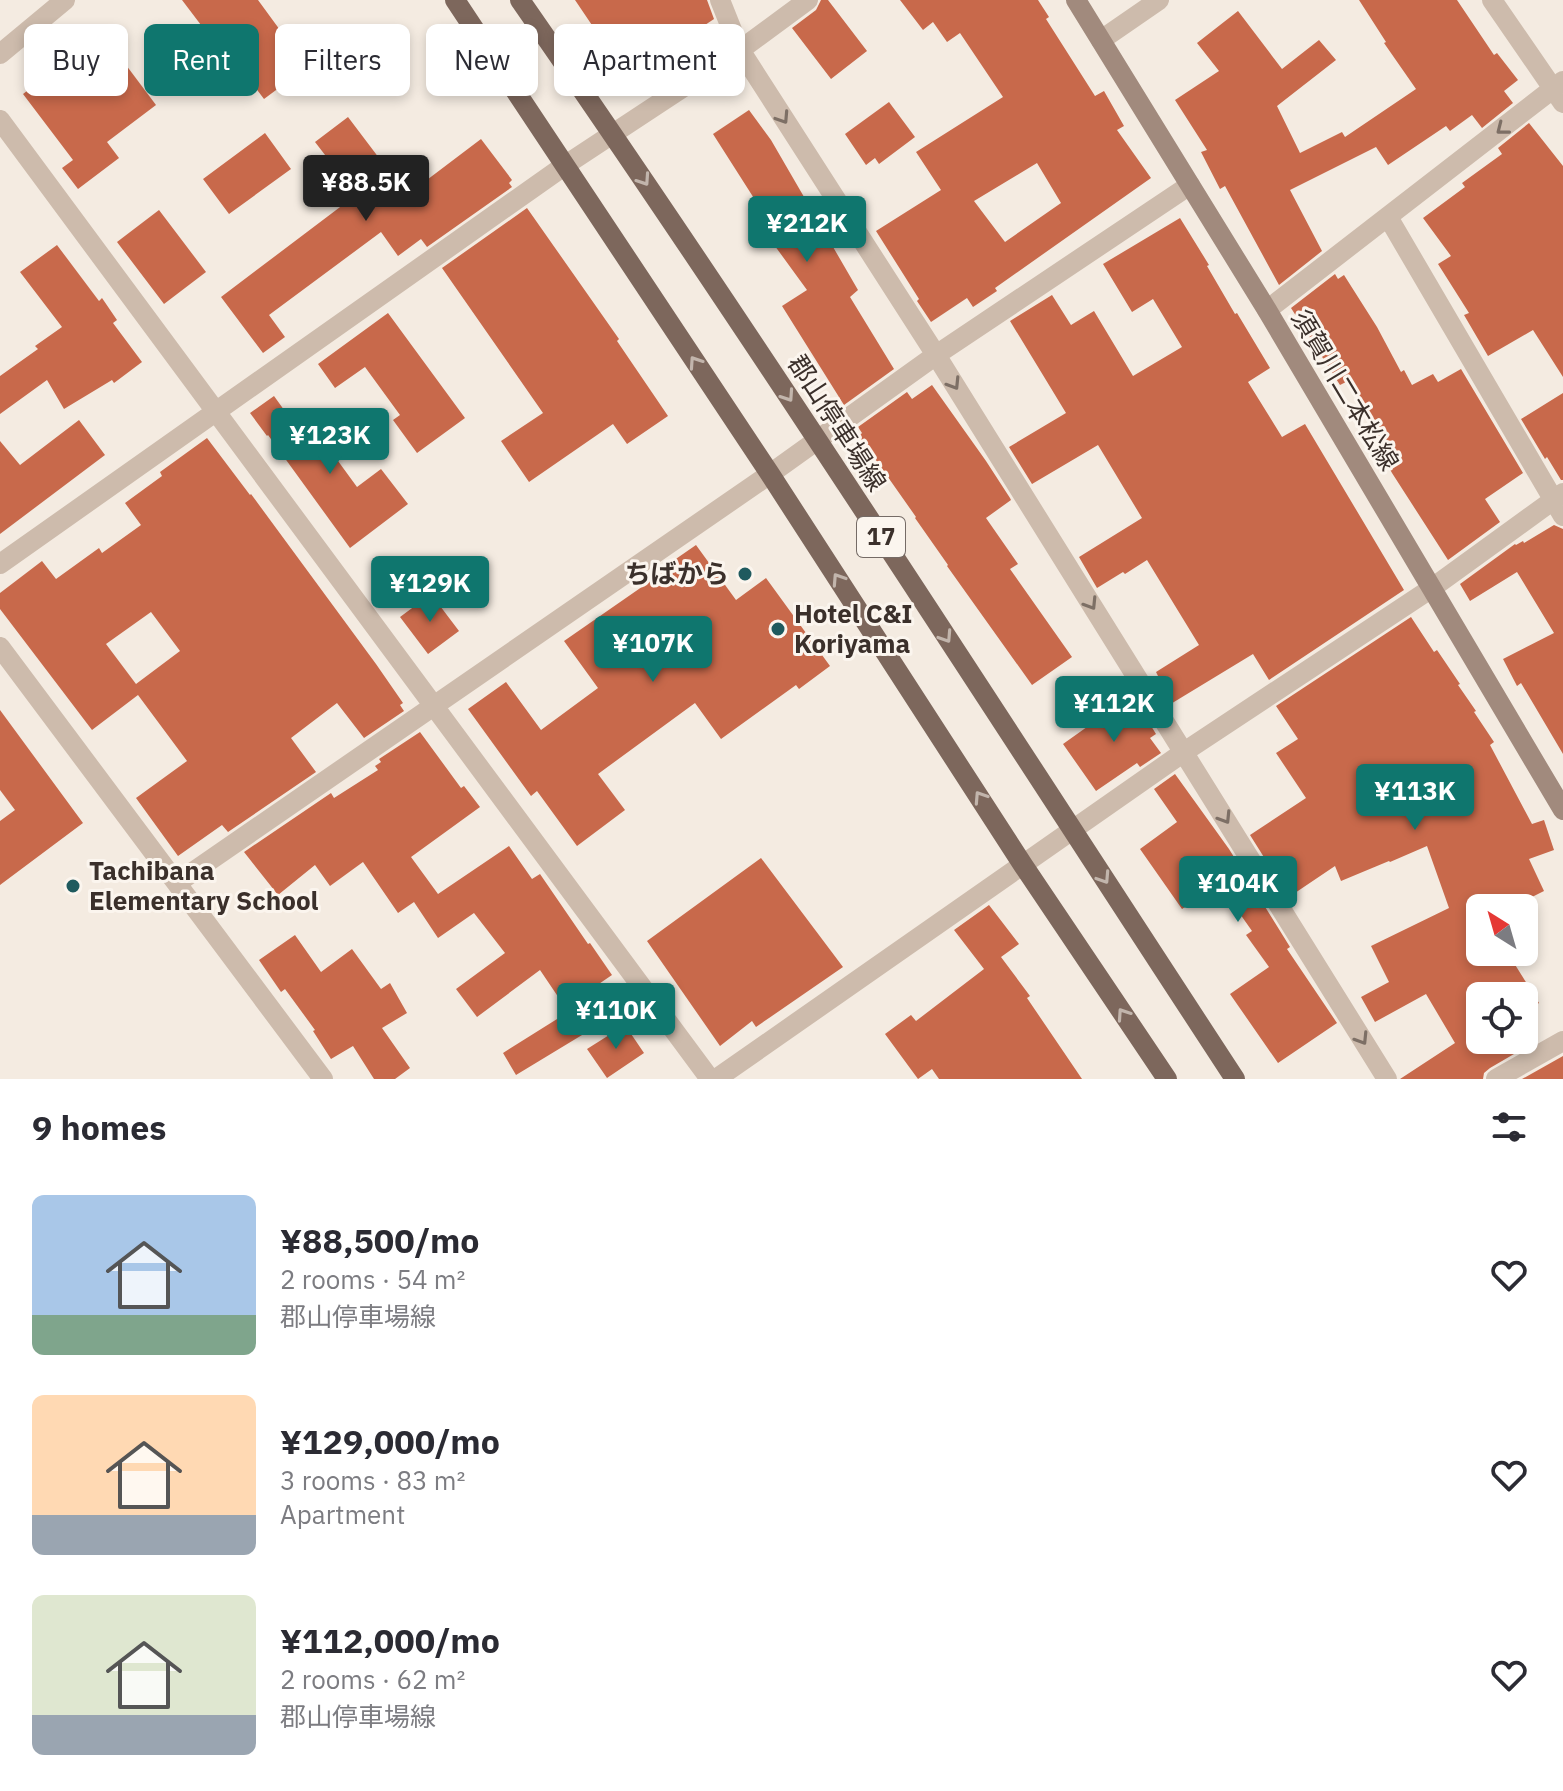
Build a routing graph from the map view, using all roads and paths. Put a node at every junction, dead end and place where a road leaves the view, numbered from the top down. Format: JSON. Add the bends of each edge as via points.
{"nodes":[{"id":1,"x":65,"y":0,"type":"edge"},
{"id":2,"x":455,"y":0,"type":"edge"},
{"id":3,"x":520,"y":0,"type":"edge"},
{"id":4,"x":720,"y":0,"type":"edge"},
{"id":5,"x":808,"y":0,"type":"edge"},
{"id":6,"x":1076,"y":0,"type":"edge"},
{"id":7,"x":1159,"y":0,"type":"edge"},
{"id":8,"x":1492,"y":0,"type":"edge"},
{"id":9,"x":730,"y":24,"type":"edge"},
{"id":10,"x":1101,"y":40,"type":"junction"},
{"id":11,"x":745,"y":46,"type":"edge"},
{"id":12,"x":0,"y":54,"type":"edge"},
{"id":13,"x":745,"y":58,"type":"edge"},
{"id":14,"x":1560,"y":91,"type":"edge"},
{"id":15,"x":670,"y":96,"type":"edge"},
{"id":16,"x":0,"y":120,"type":"edge"},
{"id":17,"x":613,"y":133,"type":"junction"},
{"id":18,"x":564,"y":166,"type":"junction"},
{"id":19,"x":1190,"y":185,"type":"junction"},
{"id":20,"x":1388,"y":217,"type":"junction"},
{"id":21,"x":1267,"y":310,"type":"junction"},
{"id":22,"x":936,"y":355,"type":"junction"},
{"id":23,"x":215,"y":412,"type":"junction"},
{"id":24,"x":817,"y":439,"type":"junction"},
{"id":25,"x":770,"y":474,"type":"junction"},
{"id":26,"x":1560,"y":503,"type":"edge"},
{"id":27,"x":0,"y":564,"type":"edge"},
{"id":28,"x":1432,"y":588,"type":"junction"},
{"id":29,"x":0,"y":647,"type":"edge"},
{"id":30,"x":434,"y":706,"type":"junction"},
{"id":31,"x":1184,"y":752,"type":"junction"},
{"id":32,"x":1560,"y":798,"type":"edge"},
{"id":33,"x":1073,"y":831,"type":"junction"},
{"id":34,"x":1023,"y":865,"type":"junction"},
{"id":35,"x":177,"y":883,"type":"junction"},
{"id":36,"x":1563,"y":1041,"type":"edge"},
{"id":37,"x":323,"y":1079,"type":"edge"},
{"id":38,"x":713,"y":1079,"type":"edge"},
{"id":39,"x":1167,"y":1079,"type":"edge"},
{"id":40,"x":1235,"y":1079,"type":"edge"},
{"id":41,"x":1387,"y":1079,"type":"edge"},
{"id":42,"x":1496,"y":1079,"type":"edge"}],
"edges":[{"from":1,"to":12,"type":"street"},
{"from":2,"to":18,"type":"main road","number":"17"},
{"from":3,"to":17,"type":"main road","name":"郡山停車場線","number":"17"},
{"from":4,"to":9,"type":"street"},
{"from":5,"to":11,"type":"street"},
{"from":6,"to":10,"type":"main road","name":"須賀川二本松線"},
{"from":7,"to":10,"type":"street"},
{"from":8,"to":14,"type":"street"},
{"from":10,"to":19,"type":"main road","name":"須賀川二本松線"},
{"from":13,"to":22,"type":"street","one_way":true},
{"from":14,"to":20,"type":"street","one_way":true},
{"from":15,"to":17,"type":"street"},
{"from":16,"to":23,"type":"street"},
{"from":17,"to":18,"type":"street"},
{"from":17,"to":24,"type":"main road","name":"郡山停車場線","number":"17","one_way":true},
{"from":18,"to":23,"type":"street"},
{"from":25,"to":18,"type":"main road","number":"17","one_way":true},
{"from":19,"to":21,"type":"main road","name":"須賀川二本松線"},
{"from":19,"to":22,"type":"street"},
{"from":20,"to":21,"type":"street"},
{"from":20,"to":26,"type":"street"},
{"from":21,"to":28,"type":"main road","name":"須賀川二本松線"},
{"from":22,"to":24,"type":"street"},
{"from":22,"to":31,"type":"street","one_way":true},
{"from":23,"to":27,"type":"street"},
{"from":23,"to":30,"type":"street"},
{"from":24,"to":25,"type":"street"},
{"from":24,"to":33,"type":"main road","name":"郡山停車場線","number":"17","one_way":true},
{"from":25,"to":30,"type":"street"},
{"from":34,"to":25,"type":"main road","number":"17","one_way":true},
{"from":26,"to":28,"type":"street"},
{"from":28,"to":31,"type":"street"},
{"from":28,"to":32,"type":"main road","name":"須賀川二本松線"},
{"from":29,"to":35,"type":"street"},
{"from":30,"to":35,"type":"street"},
{"from":30,"to":38,"type":"street"},
{"from":31,"to":33,"type":"street"},
{"from":31,"to":41,"type":"street","one_way":true},
{"from":33,"to":34,"type":"street"},
{"from":33,"to":40,"type":"main road","name":"郡山停車場線","number":"17","one_way":true},
{"from":34,"to":38,"type":"street"},
{"from":39,"to":34,"type":"main road","number":"17","one_way":true},
{"from":35,"to":37,"type":"street"},
{"from":36,"to":42,"type":"street"}]}
